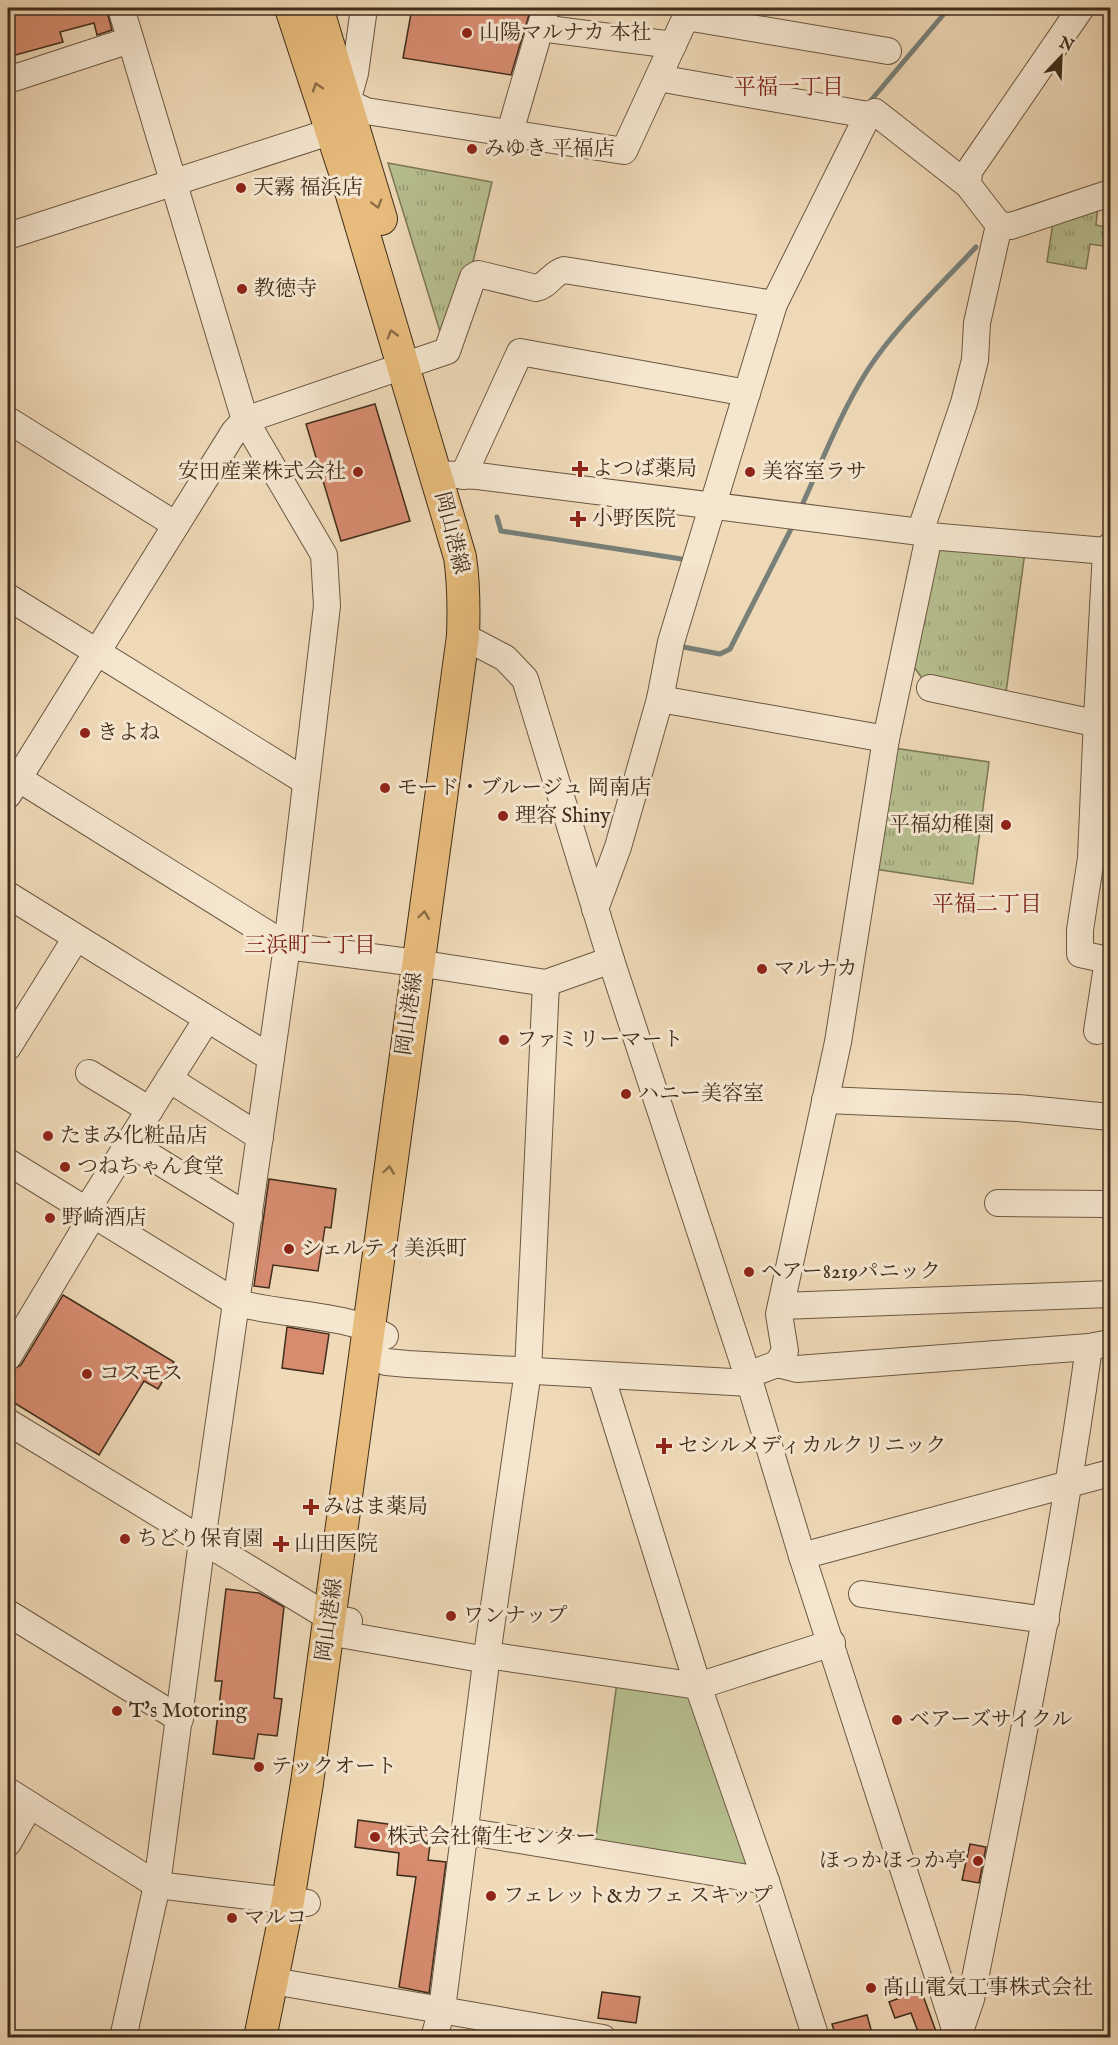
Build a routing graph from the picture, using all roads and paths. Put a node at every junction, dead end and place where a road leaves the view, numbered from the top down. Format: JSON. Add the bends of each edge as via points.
{"nodes":[{"id":1,"x":121,"y":8,"type":"edge"},
{"id":2,"x":291,"y":8,"type":"edge"},
{"id":3,"x":317,"y":8,"type":"edge"},
{"id":4,"x":364,"y":8,"type":"edge"},
{"id":5,"x":1081,"y":8,"type":"edge"},
{"id":6,"x":688,"y":12,"type":"edge"},
{"id":7,"x":543,"y":18,"type":"edge"},
{"id":8,"x":130,"y":40,"type":"junction"},
{"id":9,"x":673,"y":45,"type":"junction"},
{"id":10,"x":888,"y":51,"type":"dead end"},
{"id":11,"x":658,"y":78,"type":"junction"},
{"id":12,"x":8,"y":80,"type":"edge"},
{"id":13,"x":864,"y":114,"type":"junction"},
{"id":14,"x":344,"y":120,"type":"junction"},
{"id":15,"x":510,"y":132,"type":"junction"},
{"id":16,"x":171,"y":177,"type":"junction"},
{"id":17,"x":968,"y":185,"type":"junction"},
{"id":18,"x":1110,"y":193,"type":"edge"},
{"id":19,"x":1004,"y":226,"type":"junction"},
{"id":20,"x":8,"y":236,"type":"edge"},
{"id":21,"x":770,"y":303,"type":"junction"},
{"id":22,"x":411,"y":364,"type":"junction"},
{"id":23,"x":742,"y":393,"type":"junction"},
{"id":24,"x":8,"y":420,"type":"edge"},
{"id":25,"x":245,"y":420,"type":"junction"},
{"id":26,"x":452,"y":475,"type":"junction"},
{"id":27,"x":712,"y":506,"type":"junction"},
{"id":28,"x":176,"y":525,"type":"junction"},
{"id":29,"x":925,"y":534,"type":"junction"},
{"id":30,"x":1108,"y":549,"type":"edge"},
{"id":31,"x":8,"y":597,"type":"edge"},
{"id":32,"x":472,"y":641,"type":"junction"},
{"id":33,"x":96,"y":652,"type":"junction"},
{"id":34,"x":930,"y":688,"type":"dead end"},
{"id":35,"x":660,"y":699,"type":"junction"},
{"id":36,"x":1104,"y":720,"type":"edge"},
{"id":37,"x":886,"y":739,"type":"junction"},
{"id":38,"x":306,"y":781,"type":"junction"},
{"id":39,"x":11,"y":782,"type":"edge"},
{"id":40,"x":8,"y":895,"type":"edge"},
{"id":41,"x":596,"y":909,"type":"junction"},
{"id":42,"x":76,"y":938,"type":"junction"},
{"id":43,"x":287,"y":946,"type":"junction"},
{"id":44,"x":611,"y":960,"type":"junction"},
{"id":45,"x":428,"y":964,"type":"junction"},
{"id":46,"x":546,"y":984,"type":"junction"},
{"id":47,"x":207,"y":1019,"type":"junction"},
{"id":48,"x":1097,"y":1031,"type":"dead end"},
{"id":49,"x":8,"y":1047,"type":"edge"},
{"id":50,"x":271,"y":1058,"type":"junction"},
{"id":51,"x":89,"y":1073,"type":"dead end"},
{"id":52,"x":169,"y":1079,"type":"junction"},
{"id":53,"x":825,"y":1100,"type":"junction"},
{"id":54,"x":150,"y":1110,"type":"junction"},
{"id":55,"x":1110,"y":1117,"type":"edge"},
{"id":56,"x":260,"y":1137,"type":"junction"},
{"id":57,"x":129,"y":1143,"type":"junction"},
{"id":58,"x":8,"y":1162,"type":"edge"},
{"id":59,"x":998,"y":1203,"type":"dead end"},
{"id":60,"x":1110,"y":1204,"type":"edge"},
{"id":61,"x":89,"y":1213,"type":"junction"},
{"id":62,"x":249,"y":1217,"type":"junction"},
{"id":63,"x":1110,"y":1294,"type":"edge"},
{"id":64,"x":237,"y":1303,"type":"junction"},
{"id":65,"x":781,"y":1306,"type":"junction"},
{"id":66,"x":376,"y":1344,"type":"junction"},
{"id":67,"x":1100,"y":1345,"type":"edge"},
{"id":68,"x":8,"y":1357,"type":"edge"},
{"id":69,"x":777,"y":1364,"type":"junction"},
{"id":70,"x":528,"y":1371,"type":"junction"},
{"id":71,"x":601,"y":1375,"type":"junction"},
{"id":72,"x":749,"y":1379,"type":"junction"},
{"id":73,"x":8,"y":1422,"type":"edge"},
{"id":74,"x":1110,"y":1473,"type":"edge"},
{"id":75,"x":1070,"y":1483,"type":"junction"},
{"id":76,"x":202,"y":1541,"type":"junction"},
{"id":77,"x":802,"y":1556,"type":"junction"},
{"id":78,"x":861,"y":1594,"type":"dead end"},
{"id":79,"x":8,"y":1613,"type":"edge"},
{"id":80,"x":1046,"y":1620,"type":"junction"},
{"id":81,"x":338,"y":1626,"type":"junction"},
{"id":82,"x":832,"y":1643,"type":"junction"},
{"id":83,"x":487,"y":1658,"type":"junction"},
{"id":84,"x":698,"y":1686,"type":"junction"},
{"id":85,"x":180,"y":1719,"type":"junction"},
{"id":86,"x":8,"y":1791,"type":"edge"},
{"id":87,"x":30,"y":1805,"type":"junction"},
{"id":88,"x":465,"y":1831,"type":"junction"},
{"id":89,"x":8,"y":1843,"type":"edge"},
{"id":90,"x":766,"y":1881,"type":"junction"},
{"id":91,"x":157,"y":1885,"type":"junction"},
{"id":92,"x":297,"y":1902,"type":"junction"},
{"id":93,"x":282,"y":1982,"type":"junction"},
{"id":94,"x":442,"y":2009,"type":"junction"},
{"id":95,"x":123,"y":2037,"type":"edge"},
{"id":96,"x":260,"y":2037,"type":"edge"},
{"id":97,"x":280,"y":2037,"type":"edge"},
{"id":98,"x":434,"y":2037,"type":"edge"},
{"id":99,"x":603,"y":2037,"type":"edge"},
{"id":100,"x":816,"y":2037,"type":"edge"},
{"id":101,"x":957,"y":2037,"type":"edge"}],
"edges":[{"from":1,"to":8,"type":"street"},
{"from":14,"to":2,"type":"main road","name":"岡山港線","one_way":true},
{"from":3,"to":14,"type":"main road","name":"岡山港線"},
{"from":4,"to":14,"type":"street"},
{"from":5,"to":17,"type":"street","via":[[969,171]]},
{"from":6,"to":9,"type":"street"},
{"from":6,"to":10,"type":"street"},
{"from":7,"to":9,"type":"street"},
{"from":7,"to":15,"type":"street"},
{"from":8,"to":12,"type":"street"},
{"from":8,"to":16,"type":"street"},
{"from":9,"to":11,"type":"street"},
{"from":11,"to":13,"type":"street"},
{"from":11,"to":15,"type":"street","via":[[624,151]]},
{"from":13,"to":17,"type":"street","via":[[875,112]]},
{"from":13,"to":21,"type":"street"},
{"from":14,"to":15,"type":"street","via":[[366,111]]},
{"from":14,"to":16,"type":"street"},
{"from":14,"to":22,"type":"main road","name":"岡山港線"},
{"from":16,"to":20,"type":"street"},
{"from":16,"to":25,"type":"street"},
{"from":17,"to":19,"type":"street"},
{"from":18,"to":19,"type":"street"},
{"from":19,"to":29,"type":"street","via":[[977,323],[975,360],[964,403]]},
{"from":21,"to":22,"type":"street","via":[[564,270],[536,288],[478,274],[473,277],[447,351]]},
{"from":21,"to":23,"type":"street"},
{"from":22,"to":25,"type":"street"},
{"from":22,"to":26,"type":"main road","name":"岡山港線"},
{"from":23,"to":26,"type":"street","via":[[520,352]]},
{"from":23,"to":27,"type":"street"},
{"from":24,"to":28,"type":"street"},
{"from":25,"to":28,"type":"street"},
{"from":25,"to":38,"type":"street","via":[[324,555],[327,606]]},
{"from":26,"to":27,"type":"street"},
{"from":26,"to":32,"type":"main road","name":"岡山港線"},
{"from":27,"to":29,"type":"street"},
{"from":27,"to":35,"type":"street"},
{"from":28,"to":33,"type":"street"},
{"from":29,"to":30,"type":"street"},
{"from":29,"to":37,"type":"street"},
{"from":30,"to":36,"type":"street"},
{"from":31,"to":33,"type":"street"},
{"from":32,"to":41,"type":"street","via":[[510,662],[525,679]]},
{"from":32,"to":45,"type":"main road","name":"岡山港線"},
{"from":33,"to":38,"type":"street"},
{"from":33,"to":39,"type":"street"},
{"from":34,"to":36,"type":"street","via":[[1084,721]]},
{"from":35,"to":37,"type":"street"},
{"from":35,"to":41,"type":"street"},
{"from":36,"to":48,"type":"street","via":[[1080,930],[1080,954],[1108,960]]},
{"from":37,"to":53,"type":"street","via":[[838,1042]]},
{"from":38,"to":43,"type":"street"},
{"from":39,"to":43,"type":"street"},
{"from":40,"to":42,"type":"street"},
{"from":41,"to":44,"type":"street"},
{"from":42,"to":47,"type":"street"},
{"from":42,"to":49,"type":"street"},
{"from":43,"to":45,"type":"street"},
{"from":43,"to":50,"type":"street"},
{"from":44,"to":46,"type":"street"},
{"from":44,"to":72,"type":"street"},
{"from":45,"to":46,"type":"street"},
{"from":45,"to":66,"type":"main road","name":"岡山港線"},
{"from":46,"to":70,"type":"street"},
{"from":47,"to":50,"type":"street"},
{"from":47,"to":52,"type":"street"},
{"from":50,"to":56,"type":"street"},
{"from":51,"to":54,"type":"street"},
{"from":52,"to":54,"type":"street"},
{"from":52,"to":56,"type":"street"},
{"from":53,"to":55,"type":"street","via":[[1018,1108]]},
{"from":53,"to":65,"type":"street"},
{"from":54,"to":57,"type":"street"},
{"from":56,"to":62,"type":"street"},
{"from":57,"to":61,"type":"street"},
{"from":57,"to":62,"type":"street"},
{"from":58,"to":61,"type":"street"},
{"from":59,"to":60,"type":"street"},
{"from":61,"to":64,"type":"street"},
{"from":61,"to":68,"type":"street"},
{"from":62,"to":64,"type":"street"},
{"from":63,"to":65,"type":"street"},
{"from":64,"to":66,"type":"street"},
{"from":64,"to":76,"type":"street"},
{"from":65,"to":69,"type":"street","via":[[785,1351]]},
{"from":66,"to":70,"type":"street"},
{"from":66,"to":81,"type":"main road","name":"岡山港線"},
{"from":67,"to":69,"type":"street","via":[[797,1369]]},
{"from":67,"to":75,"type":"street"},
{"from":69,"to":72,"type":"street"},
{"from":70,"to":71,"type":"street"},
{"from":70,"to":83,"type":"street"},
{"from":71,"to":72,"type":"street"},
{"from":71,"to":84,"type":"street"},
{"from":72,"to":77,"type":"street"},
{"from":73,"to":76,"type":"street"},
{"from":74,"to":75,"type":"street"},
{"from":75,"to":77,"type":"street"},
{"from":75,"to":80,"type":"street"},
{"from":76,"to":81,"type":"street"},
{"from":76,"to":85,"type":"street"},
{"from":77,"to":82,"type":"street"},
{"from":78,"to":80,"type":"street"},
{"from":79,"to":85,"type":"street"},
{"from":80,"to":101,"type":"street","via":[[971,1999]]},
{"from":81,"to":83,"type":"street"},
{"from":81,"to":92,"type":"main road","name":"岡山港線"},
{"from":82,"to":84,"type":"street"},
{"from":82,"to":101,"type":"street"},
{"from":83,"to":84,"type":"street"},
{"from":83,"to":88,"type":"street"},
{"from":84,"to":90,"type":"street"},
{"from":85,"to":91,"type":"street"},
{"from":86,"to":87,"type":"street"},
{"from":87,"to":89,"type":"street"},
{"from":87,"to":91,"type":"street"},
{"from":88,"to":90,"type":"street"},
{"from":88,"to":94,"type":"street"},
{"from":90,"to":100,"type":"street"},
{"from":91,"to":92,"type":"street"},
{"from":91,"to":95,"type":"street"},
{"from":92,"to":93,"type":"main road","name":"岡山港線"},
{"from":93,"to":94,"type":"street"},
{"from":93,"to":96,"type":"main road","name":"岡山港線"},
{"from":93,"to":97,"type":"main road","name":"岡山港線"},
{"from":94,"to":98,"type":"street"},
{"from":94,"to":99,"type":"street"}]}
